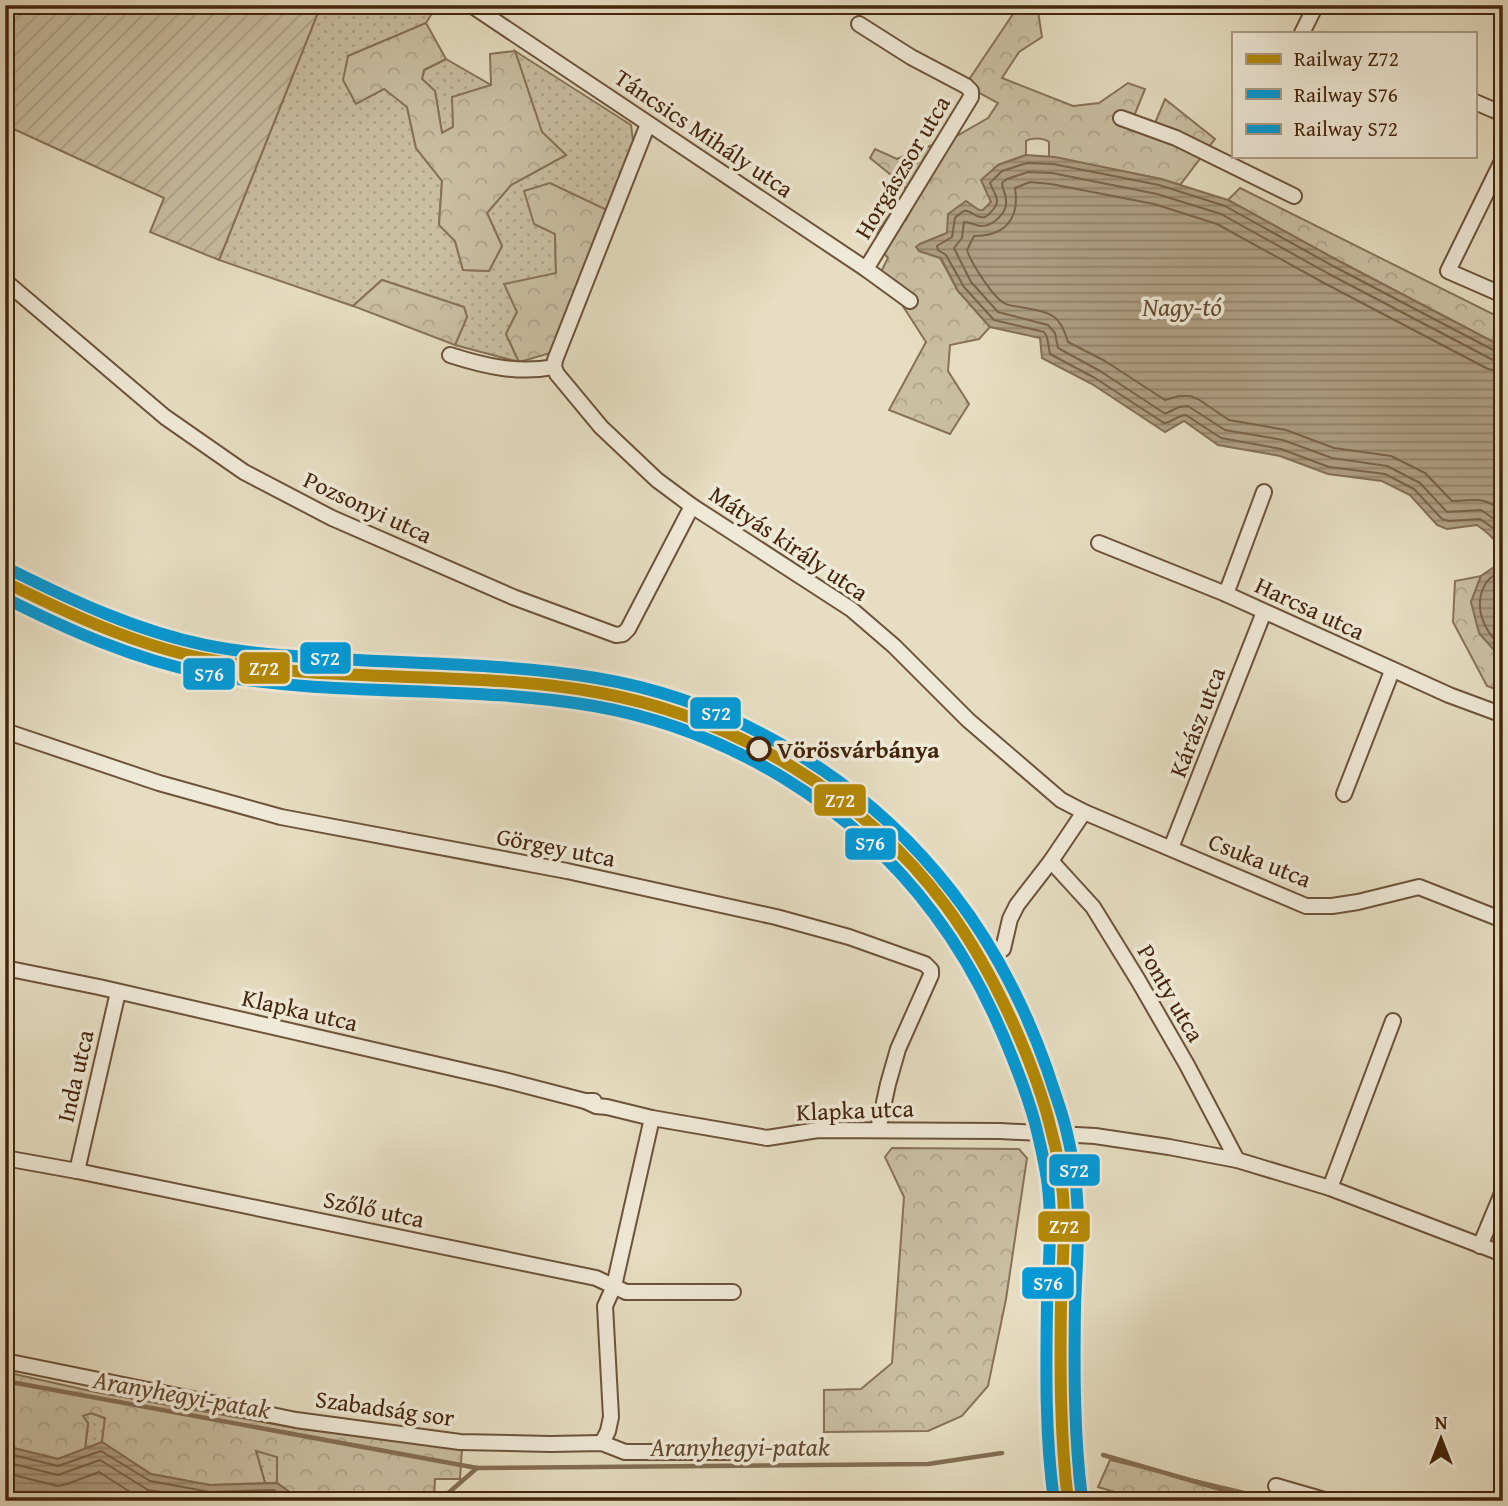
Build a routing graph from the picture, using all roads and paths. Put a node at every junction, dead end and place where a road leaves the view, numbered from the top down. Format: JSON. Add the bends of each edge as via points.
{"nodes":[{"id":1,"x":471,"y":5,"type":"edge"},
{"id":2,"x":1316,"y":5,"type":"edge"},
{"id":3,"x":859,"y":24,"type":"dead end"},
{"id":4,"x":1307,"y":32,"type":"edge"},
{"id":5,"x":1476,"y":102,"type":"edge"},
{"id":6,"x":1503,"y":114,"type":"edge"},
{"id":7,"x":1121,"y":118,"type":"dead end"},
{"id":8,"x":648,"y":124,"type":"junction"},
{"id":9,"x":1503,"y":159,"type":"edge"},
{"id":10,"x":1233,"y":160,"type":"edge"},
{"id":11,"x":1294,"y":196,"type":"dead end"},
{"id":12,"x":866,"y":269,"type":"junction"},
{"id":13,"x":5,"y":281,"type":"edge"},
{"id":14,"x":1503,"y":295,"type":"edge"},
{"id":15,"x":910,"y":301,"type":"dead end"},
{"id":16,"x":450,"y":355,"type":"dead end"},
{"id":17,"x":554,"y":367,"type":"junction"},
{"id":18,"x":1264,"y":492,"type":"dead end"},
{"id":19,"x":692,"y":506,"type":"junction"},
{"id":20,"x":1099,"y":543,"type":"dead end"},
{"id":21,"x":1226,"y":594,"type":"junction"},
{"id":22,"x":1264,"y":612,"type":"junction"},
{"id":23,"x":1392,"y":671,"type":"junction"},
{"id":24,"x":1503,"y":715,"type":"edge"},
{"id":25,"x":5,"y":731,"type":"edge"},
{"id":26,"x":1344,"y":794,"type":"dead end"},
{"id":27,"x":1084,"y":812,"type":"junction"},
{"id":28,"x":1171,"y":848,"type":"junction"},
{"id":29,"x":1051,"y":861,"type":"junction"},
{"id":30,"x":1503,"y":920,"type":"edge"},
{"id":31,"x":1003,"y":949,"type":"dead end"},
{"id":32,"x":5,"y":968,"type":"edge"},
{"id":33,"x":118,"y":992,"type":"junction"},
{"id":34,"x":1393,"y":1021,"type":"dead end"},
{"id":35,"x":652,"y":1118,"type":"junction"},
{"id":36,"x":878,"y":1130,"type":"junction"},
{"id":37,"x":5,"y":1158,"type":"edge"},
{"id":38,"x":1237,"y":1160,"type":"junction"},
{"id":39,"x":77,"y":1171,"type":"junction"},
{"id":40,"x":1330,"y":1188,"type":"junction"},
{"id":41,"x":1503,"y":1191,"type":"edge"},
{"id":42,"x":1480,"y":1246,"type":"junction"},
{"id":43,"x":1503,"y":1254,"type":"edge"},
{"id":44,"x":614,"y":1286,"type":"junction"},
{"id":45,"x":733,"y":1292,"type":"dead end"},
{"id":46,"x":5,"y":1361,"type":"edge"},
{"id":47,"x":602,"y":1443,"type":"junction"},
{"id":48,"x":725,"y":1452,"type":"dead end"},
{"id":49,"x":1276,"y":1486,"type":"dead end"},
{"id":50,"x":1328,"y":1501,"type":"edge"}],
"edges":[{"from":1,"to":8,"type":"street","name":"Táncsics Mihály utca"},
{"from":2,"to":4,"type":"street"},
{"from":3,"to":12,"type":"street","name":"Horgászsor utca","via":[[971,91]]},
{"from":5,"to":6,"type":"street"},
{"from":7,"to":10,"type":"street"},
{"from":8,"to":12,"type":"street","name":"Táncsics Mihály utca"},
{"from":8,"to":17,"type":"street"},
{"from":9,"to":14,"type":"street","via":[[1448,271]]},
{"from":10,"to":11,"type":"street"},
{"from":12,"to":15,"type":"street","name":"Táncsics Mihály utca"},
{"from":13,"to":19,"type":"street","name":"Pozsonyi utca","via":[[165,417],[244,472],[368,534],[513,597],[616,635],[628,629]]},
{"from":16,"to":17,"type":"street","via":[[485,366]]},
{"from":17,"to":19,"type":"street","name":"Mátyás király utca","via":[[601,427]]},
{"from":18,"to":21,"type":"street"},
{"from":19,"to":27,"type":"street","name":"Mátyás király utca","via":[[851,609],[968,720],[1061,800]]},
{"from":20,"to":21,"type":"street","name":"Harcsa utca"},
{"from":21,"to":22,"type":"street","name":"Harcsa utca"},
{"from":22,"to":23,"type":"street","name":"Harcsa utca"},
{"from":22,"to":28,"type":"street","name":"Kárász utca"},
{"from":23,"to":24,"type":"street","name":"Harcsa utca"},
{"from":23,"to":26,"type":"street"},
{"from":25,"to":36,"type":"street","name":"Görgey utca","via":[[159,783],[281,817],[763,914],[925,964],[930,975],[898,1049]]},
{"from":27,"to":28,"type":"street","name":"Csuka utca"},
{"from":27,"to":29,"type":"street"},
{"from":28,"to":30,"type":"street","name":"Csuka utca","via":[[1306,906],[1358,902],[1419,887]]},
{"from":29,"to":31,"type":"street","via":[[1017,905]]},
{"from":29,"to":38,"type":"street","name":"Ponty utca","via":[[1093,907],[1138,979]]},
{"from":32,"to":33,"type":"street","name":"Klapka utca"},
{"from":33,"to":35,"type":"street","name":"Klapka utca","via":[[597,1101]]},
{"from":33,"to":39,"type":"street","name":"Inda utca"},
{"from":34,"to":40,"type":"street"},
{"from":35,"to":36,"type":"street","name":"Klapka utca","via":[[767,1138],[818,1130]]},
{"from":35,"to":44,"type":"street"},
{"from":36,"to":38,"type":"street","name":"Klapka utca","via":[[1095,1136]]},
{"from":37,"to":39,"type":"street","name":"Szőlő utca"},
{"from":38,"to":40,"type":"street"},
{"from":39,"to":44,"type":"street","name":"Szőlő utca","via":[[596,1278]]},
{"from":40,"to":42,"type":"street"},
{"from":41,"to":42,"type":"street"},
{"from":42,"to":43,"type":"street"},
{"from":44,"to":45,"type":"street","name":"Szőlő utca","via":[[626,1292]]},
{"from":44,"to":47,"type":"street","via":[[605,1306],[611,1417]]},
{"from":46,"to":47,"type":"street","name":"Szabadság sor","via":[[321,1423],[460,1441]]},
{"from":47,"to":48,"type":"street","name":"Szabadság sor","via":[[625,1452]]},
{"from":49,"to":50,"type":"street"}]}
